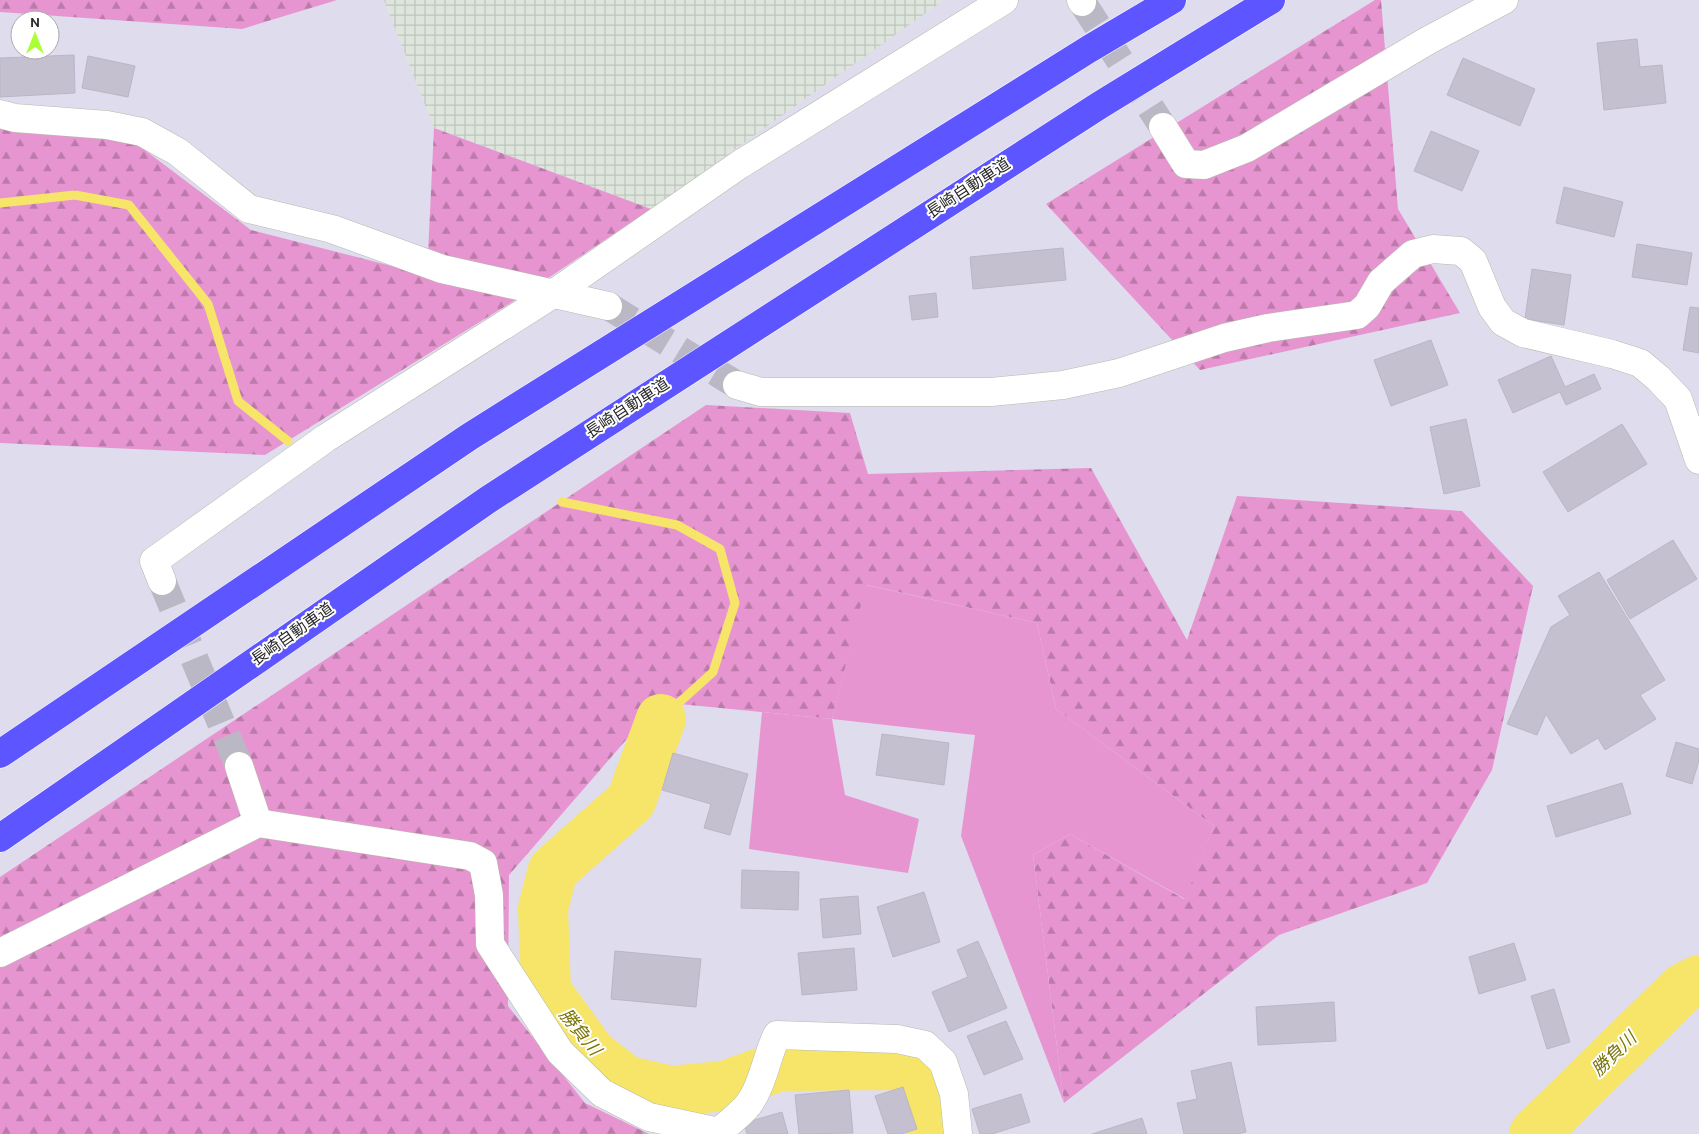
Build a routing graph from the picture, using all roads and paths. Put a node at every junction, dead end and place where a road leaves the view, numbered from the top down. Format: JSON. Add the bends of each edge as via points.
{"nodes":[{"id":1,"x":1004,"y":0,"type":"edge"},
{"id":2,"x":1172,"y":0,"type":"edge"},
{"id":3,"x":1271,"y":0,"type":"edge"},
{"id":4,"x":1504,"y":0,"type":"edge"},
{"id":5,"x":0,"y":114,"type":"edge"},
{"id":6,"x":1163,"y":127,"type":"tunnel mouth"},
{"id":7,"x":554,"y":294,"type":"junction"},
{"id":8,"x":608,"y":306,"type":"tunnel mouth"},
{"id":9,"x":737,"y":385,"type":"tunnel mouth"},
{"id":10,"x":1699,"y":460,"type":"edge"},
{"id":11,"x":162,"y":582,"type":"tunnel mouth"},
{"id":12,"x":0,"y":754,"type":"edge"},
{"id":13,"x":239,"y":766,"type":"tunnel mouth"},
{"id":14,"x":258,"y":823,"type":"junction"},
{"id":15,"x":0,"y":838,"type":"edge"},
{"id":16,"x":0,"y":953,"type":"edge"},
{"id":17,"x":719,"y":1133,"type":"edge"},
{"id":18,"x":958,"y":1134,"type":"edge"}],
"edges":[{"from":1,"to":7,"type":"street","via":[[738,165]]},
{"from":2,"to":12,"type":"highway","via":[[469,438]]},
{"from":3,"to":15,"type":"highway","name":"長崎自動車道","via":[[1100,105],[488,498]]},
{"from":4,"to":6,"type":"street","via":[[1427,41],[1248,148],[1204,165],[1186,164]]},
{"from":5,"to":7,"type":"street","via":[[107,125],[142,132],[178,152],[249,209],[332,229],[442,269]]},
{"from":7,"to":8,"type":"street"},
{"from":7,"to":11,"type":"street","via":[[326,438],[154,561]]},
{"from":9,"to":10,"type":"street","via":[[761,392],[991,392],[1063,385],[1119,373],[1224,338],[1357,315],[1367,306],[1381,282],[1413,254],[1433,249],[1461,250],[1473,261],[1492,307],[1503,322],[1523,333],[1640,363],[1658,378],[1678,399]]},
{"from":13,"to":14,"type":"street"},
{"from":14,"to":16,"type":"street"},
{"from":14,"to":17,"type":"street","via":[[470,856],[483,862],[489,895],[490,944],[560,1052],[602,1093],[633,1109],[649,1117]]},
{"from":17,"to":18,"type":"street","via":[[748,1105],[777,1036],[897,1039],[925,1045],[943,1062],[954,1094]]}]}
